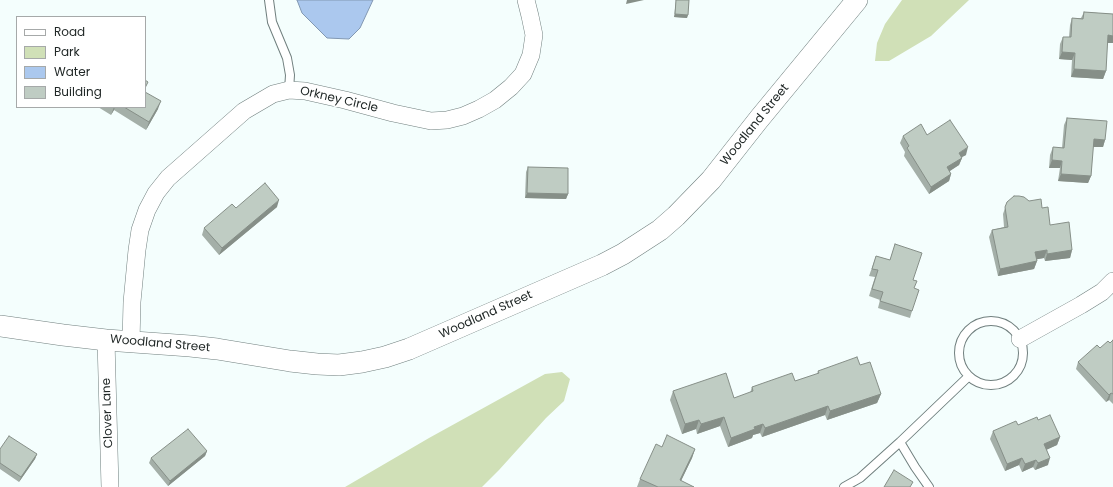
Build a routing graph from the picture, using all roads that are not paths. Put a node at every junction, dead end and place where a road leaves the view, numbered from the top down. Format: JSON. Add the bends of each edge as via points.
{"nodes":[{"id":1,"x":269,"y":0,"type":"edge"},
{"id":2,"x":526,"y":0,"type":"edge"},
{"id":3,"x":857,"y":0,"type":"edge"},
{"id":4,"x":289,"y":90,"type":"junction"},
{"id":5,"x":1113,"y":281,"type":"edge"},
{"id":6,"x":0,"y":326,"type":"edge"},
{"id":7,"x":1020,"y":339,"type":"junction"},
{"id":8,"x":106,"y":340,"type":"junction"},
{"id":9,"x":131,"y":342,"type":"junction"},
{"id":10,"x":969,"y":376,"type":"junction"},
{"id":11,"x":900,"y":442,"type":"junction"},
{"id":12,"x":110,"y":487,"type":"edge"},
{"id":13,"x":845,"y":487,"type":"edge"},
{"id":14,"x":929,"y":487,"type":"edge"}],
"edges":[{"from":1,"to":4,"type":"lane","via":[[272,22],[287,58]]},
{"from":2,"to":4,"type":"street","name":"Orkney Circle","via":[[534,35],[531,55],[523,74],[495,100],[463,116],[431,120],[305,90]]},
{"from":3,"to":9,"type":"street","name":"Woodland Street","via":[[692,200],[660,230],[602,265],[409,349],[362,362],[316,364],[217,349]]},
{"from":4,"to":9,"type":"street","name":"Orkney Circle","via":[[273,94],[244,111],[168,178],[156,193],[146,210],[140,230],[132,302]]},
{"from":5,"to":7,"type":"street","via":[[1102,292]]},
{"from":6,"to":8,"type":"street","name":"Woodland Street"},
{"from":7,"to":10,"type":"lane","via":[[1022,360],[1015,374],[1007,380],[998,384],[988,384],[978,382]]},
{"from":7,"to":10,"type":"lane","via":[[1010,327],[999,322],[987,321],[975,325],[961,341],[959,352],[963,369]]},
{"from":8,"to":9,"type":"street","name":"Woodland Street"},
{"from":8,"to":12,"type":"street","name":"Clover Lane"},
{"from":10,"to":11,"type":"lane"},
{"from":11,"to":13,"type":"lane","via":[[860,478]]},
{"from":11,"to":14,"type":"lane"}]}
